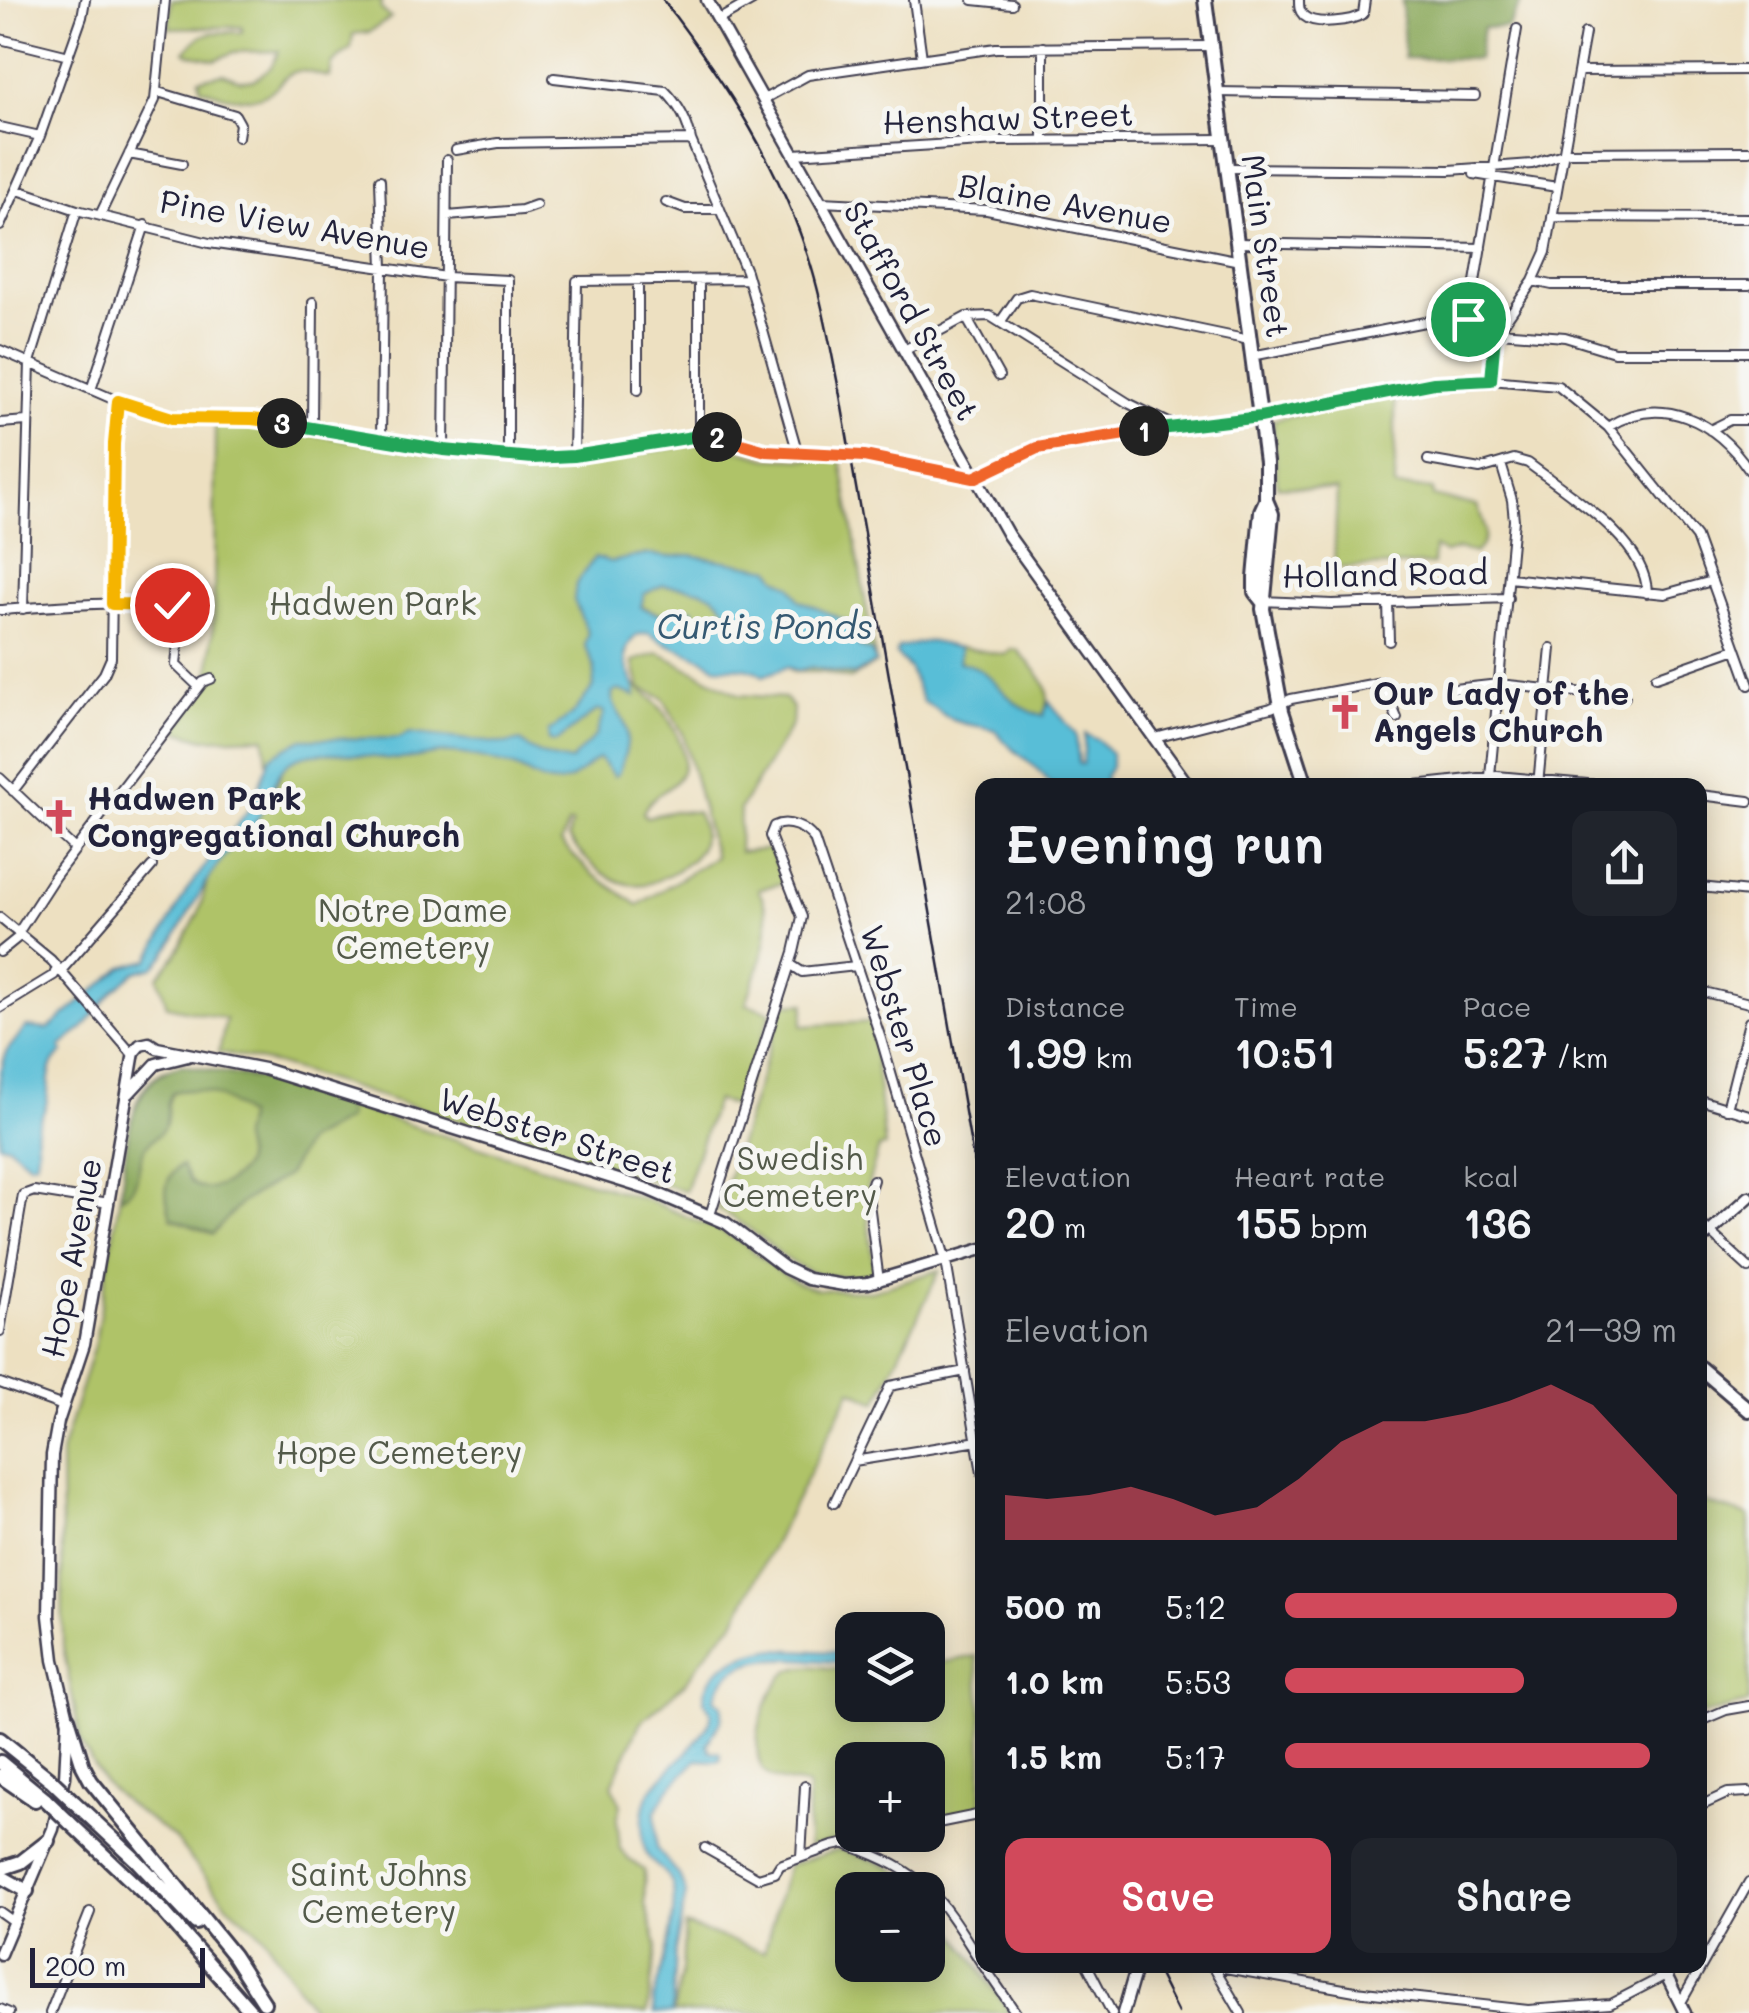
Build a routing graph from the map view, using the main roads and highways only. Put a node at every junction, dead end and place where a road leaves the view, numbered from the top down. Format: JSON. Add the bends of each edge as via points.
{"nodes":[{"id":1,"x":707,"y":0,"type":"edge"},
{"id":2,"x":1205,"y":0,"type":"edge"},
{"id":3,"x":1183,"y":778,"type":"edge"},
{"id":4,"x":1304,"y":778,"type":"edge"},
{"id":5,"x":157,"y":1048,"type":"junction"},
{"id":6,"x":136,"y":1053,"type":"junction"},
{"id":7,"x":194,"y":1056,"type":"junction"},
{"id":8,"x":154,"y":1066,"type":"junction"},
{"id":9,"x":128,"y":1094,"type":"junction"},
{"id":10,"x":1749,"y":1197,"type":"edge"},
{"id":11,"x":1707,"y":1235,"type":"edge"},
{"id":12,"x":975,"y":1252,"type":"edge"},
{"id":13,"x":1707,"y":1374,"type":"edge"},
{"id":14,"x":1749,"y":1410,"type":"edge"},
{"id":15,"x":68,"y":1718,"type":"junction"},
{"id":16,"x":0,"y":1740,"type":"edge"},
{"id":17,"x":0,"y":1762,"type":"edge"},
{"id":18,"x":0,"y":1776,"type":"edge"},
{"id":19,"x":45,"y":1803,"type":"junction"},
{"id":20,"x":48,"y":1841,"type":"junction"},
{"id":21,"x":0,"y":1872,"type":"edge"},
{"id":22,"x":27,"y":1891,"type":"junction"},
{"id":23,"x":0,"y":1954,"type":"edge"},
{"id":24,"x":1135,"y":1973,"type":"edge"},
{"id":25,"x":1665,"y":1973,"type":"edge"},
{"id":26,"x":268,"y":2008,"type":"edge"},
{"id":27,"x":1683,"y":2008,"type":"edge"},
{"id":28,"x":252,"y":2013,"type":"edge"},
{"id":29,"x":1123,"y":2013,"type":"edge"}],
"edges":[{"from":1,"to":3,"type":"main road","name":"Stafford Street","via":[[1027,565]]},
{"from":2,"to":4,"type":"highway","name":"Main Street","via":[[1260,417],[1266,500],[1256,592]]},
{"from":5,"to":6,"type":"main road","via":[[149,1043]]},
{"from":5,"to":7,"type":"main road","name":"Webster Street"},
{"from":5,"to":8,"type":"main road"},
{"from":6,"to":8,"type":"main road","via":[[141,1067]]},
{"from":6,"to":9,"type":"main road","name":"Hope Avenue"},
{"from":7,"to":8,"type":"main road"},
{"from":7,"to":12,"type":"main road","name":"Webster Street","via":[[264,1069],[648,1189],[710,1215],[808,1280],[879,1280]]},
{"from":8,"to":9,"type":"main road"},
{"from":9,"to":15,"type":"main road","name":"Hope Avenue","via":[[84,1344],[52,1455],[49,1602]]},
{"from":10,"to":11,"type":"main road"},
{"from":13,"to":14,"type":"highway"},
{"from":15,"to":20,"type":"main road","name":"Hope Avenue","via":[[61,1799]]},
{"from":15,"to":26,"type":"highway","via":[[92,1781]]},
{"from":16,"to":26,"type":"highway","bridge":true,"via":[[136,1860]]},
{"from":17,"to":19,"type":"highway"},
{"from":18,"to":19,"type":"highway"},
{"from":19,"to":28,"type":"highway","bridge":true,"via":[[162,1910]]},
{"from":20,"to":21,"type":"highway"},
{"from":20,"to":22,"type":"main road","name":"Hope Avenue"},
{"from":21,"to":22,"type":"highway"},
{"from":22,"to":23,"type":"main road","name":"Hope Avenue"},
{"from":24,"to":29,"type":"main road"},
{"from":25,"to":27,"type":"main road"}]}
